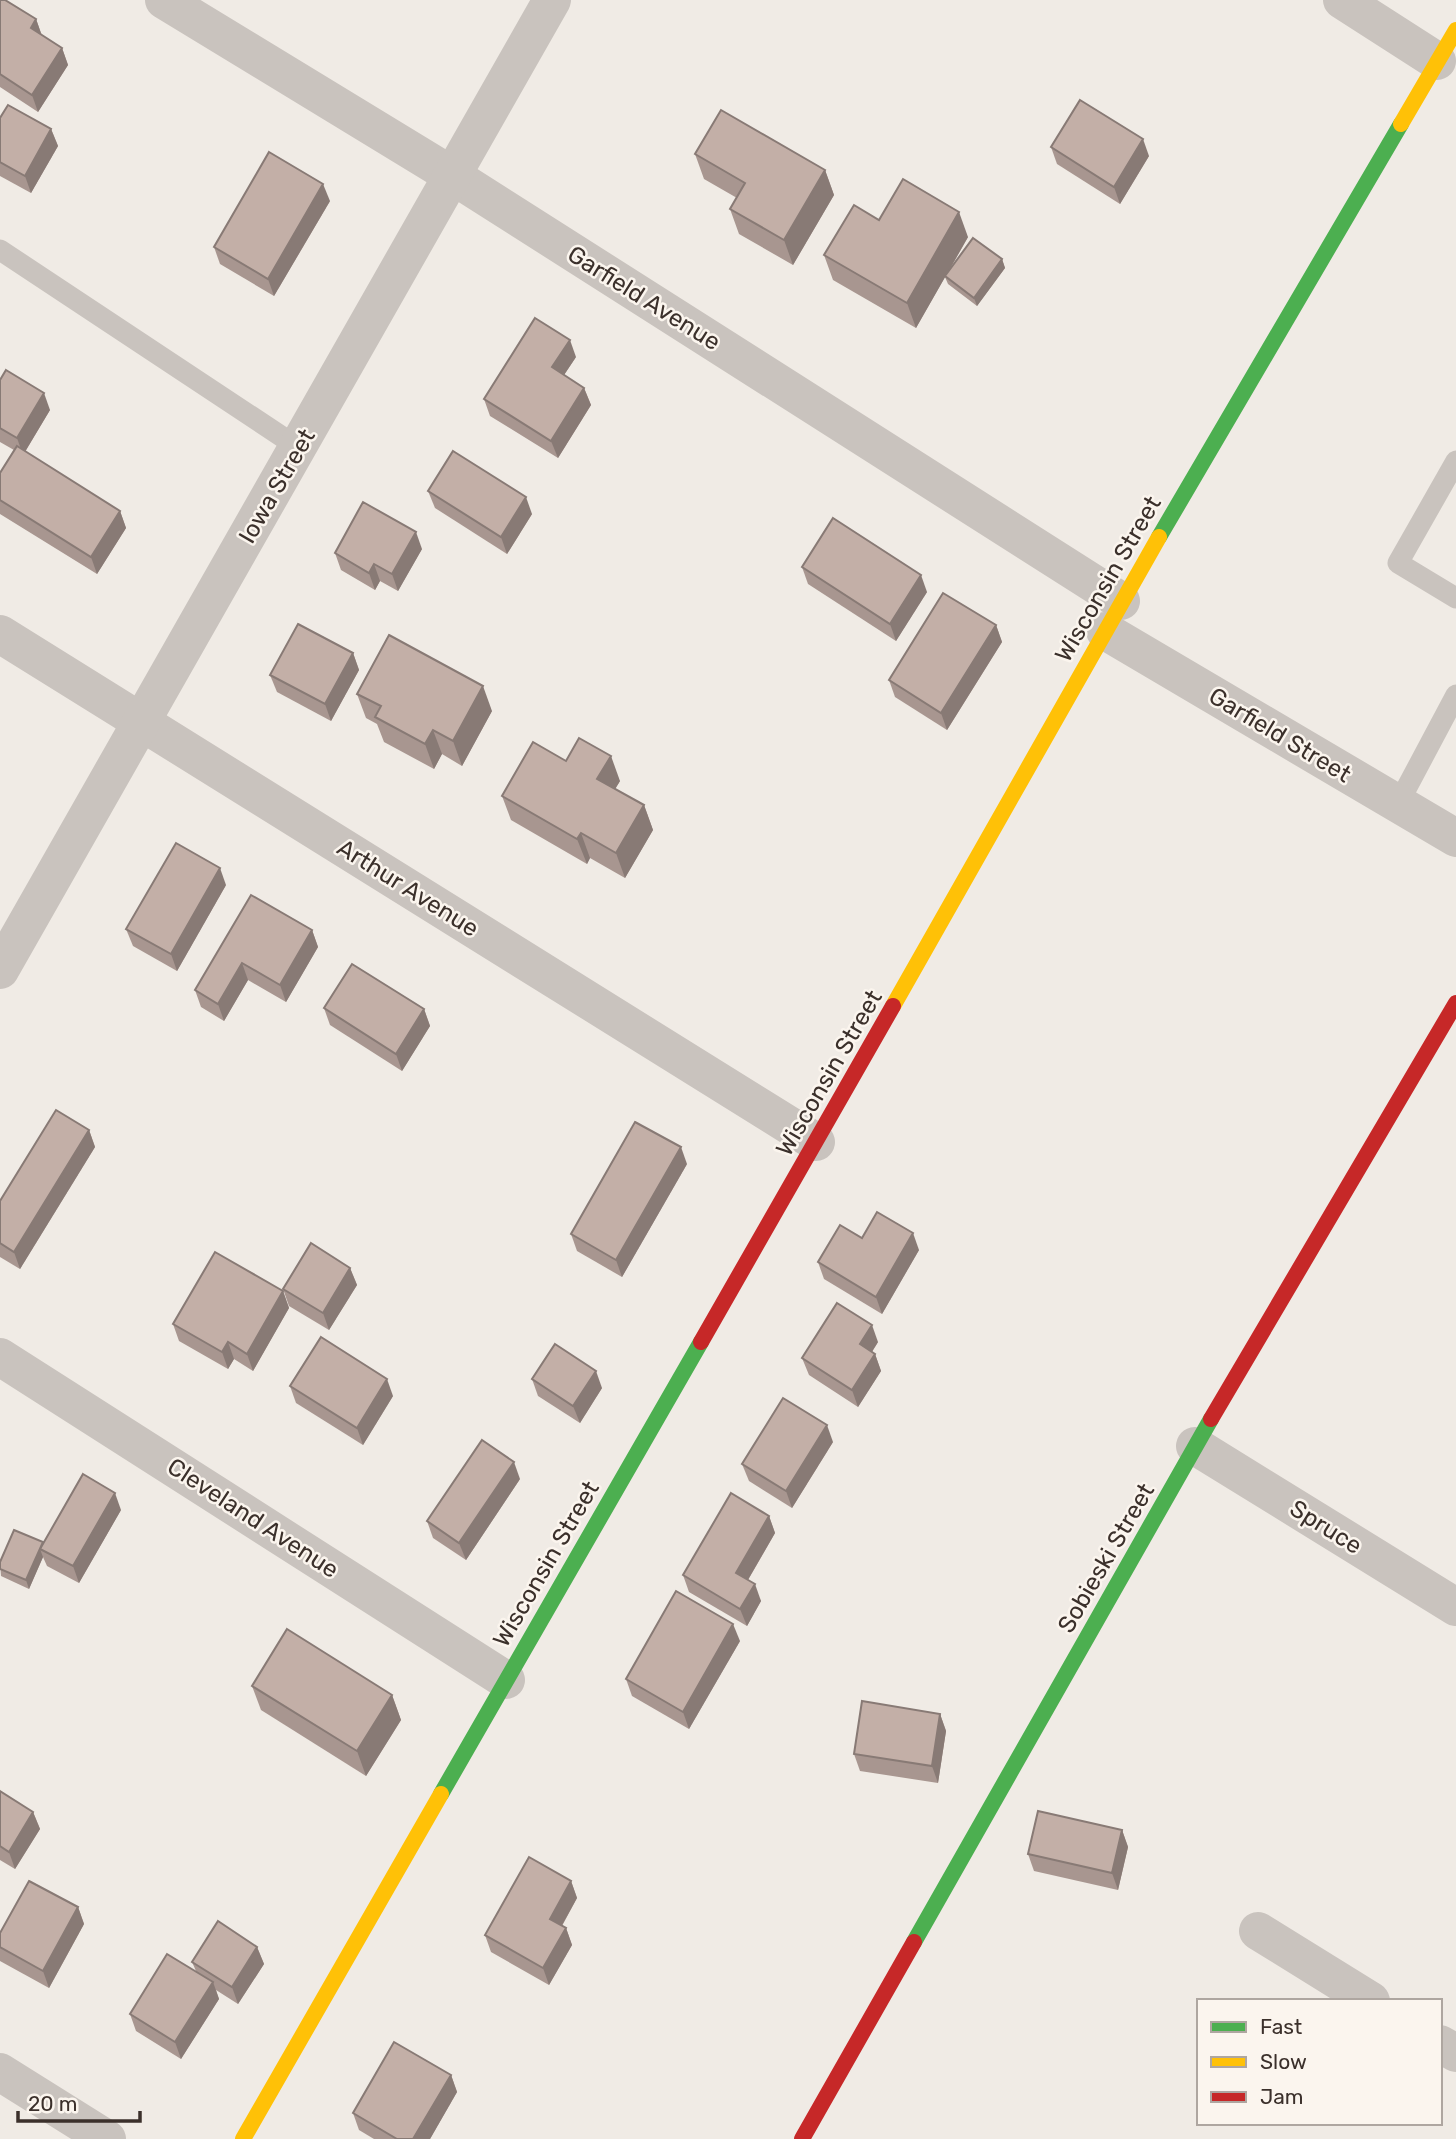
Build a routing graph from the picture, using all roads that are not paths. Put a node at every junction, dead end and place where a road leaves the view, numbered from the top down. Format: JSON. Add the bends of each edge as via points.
{"nodes":[{"id":1,"x":164,"y":0,"type":"edge"},
{"id":2,"x":552,"y":0,"type":"edge"},
{"id":3,"x":1342,"y":0,"type":"edge"},
{"id":4,"x":1447,"y":46,"type":"edge"},
{"id":5,"x":453,"y":176,"type":"junction"},
{"id":6,"x":0,"y":250,"type":"edge"},
{"id":7,"x":299,"y":448,"type":"junction"},
{"id":8,"x":1456,"y":461,"type":"edge"},
{"id":9,"x":1456,"y":598,"type":"edge"},
{"id":10,"x":1113,"y":616,"type":"junction"},
{"id":11,"x":0,"y":634,"type":"edge"},
{"id":12,"x":1456,"y":695,"type":"edge"},
{"id":13,"x":143,"y":722,"type":"junction"},
{"id":14,"x":1398,"y":804,"type":"junction"},
{"id":15,"x":1456,"y":838,"type":"edge"},
{"id":16,"x":0,"y":970,"type":"edge"},
{"id":17,"x":1456,"y":1003,"type":"edge"},
{"id":18,"x":816,"y":1142,"type":"junction"},
{"id":19,"x":0,"y":1357,"type":"edge"},
{"id":20,"x":1195,"y":1446,"type":"junction"},
{"id":21,"x":1456,"y":1607,"type":"edge"},
{"id":22,"x":506,"y":1679,"type":"junction"},
{"id":23,"x":1258,"y":1931,"type":"dead end"},
{"id":24,"x":1368,"y":1999,"type":"edge"},
{"id":25,"x":0,"y":2072,"type":"edge"},
{"id":26,"x":807,"y":2138,"type":"edge"},
{"id":27,"x":107,"y":2139,"type":"edge"},
{"id":28,"x":243,"y":2139,"type":"edge"}],
"edges":[{"from":1,"to":5,"type":"street","name":"Garfield Avenue"},
{"from":2,"to":5,"type":"street","name":"Iowa Street"},
{"from":3,"to":4,"type":"street"},
{"from":4,"to":10,"type":"street","name":"Wisconsin Street"},
{"from":5,"to":7,"type":"street","name":"Iowa Street"},
{"from":5,"to":10,"type":"street","name":"Garfield Avenue"},
{"from":6,"to":7,"type":"lane"},
{"from":7,"to":13,"type":"street","name":"Iowa Street"},
{"from":8,"to":9,"type":"lane","via":[[1398,563]]},
{"from":10,"to":14,"type":"street","name":"Garfield Street"},
{"from":10,"to":18,"type":"street","name":"Wisconsin Street"},
{"from":11,"to":13,"type":"street","name":"Arthur Avenue"},
{"from":12,"to":14,"type":"lane"},
{"from":13,"to":16,"type":"street","name":"Iowa Street"},
{"from":13,"to":18,"type":"street","name":"Arthur Avenue"},
{"from":14,"to":15,"type":"street","name":"Garfield Street"},
{"from":17,"to":20,"type":"street","name":"Sobieski Street"},
{"from":18,"to":22,"type":"street","name":"Wisconsin Street"},
{"from":19,"to":22,"type":"street","name":"Cleveland Avenue"},
{"from":20,"to":21,"type":"street","name":"Spruce"},
{"from":20,"to":26,"type":"street","name":"Sobieski Street"},
{"from":22,"to":28,"type":"street","name":"Wisconsin Street"},
{"from":23,"to":24,"type":"street"},
{"from":25,"to":27,"type":"street"}]}
